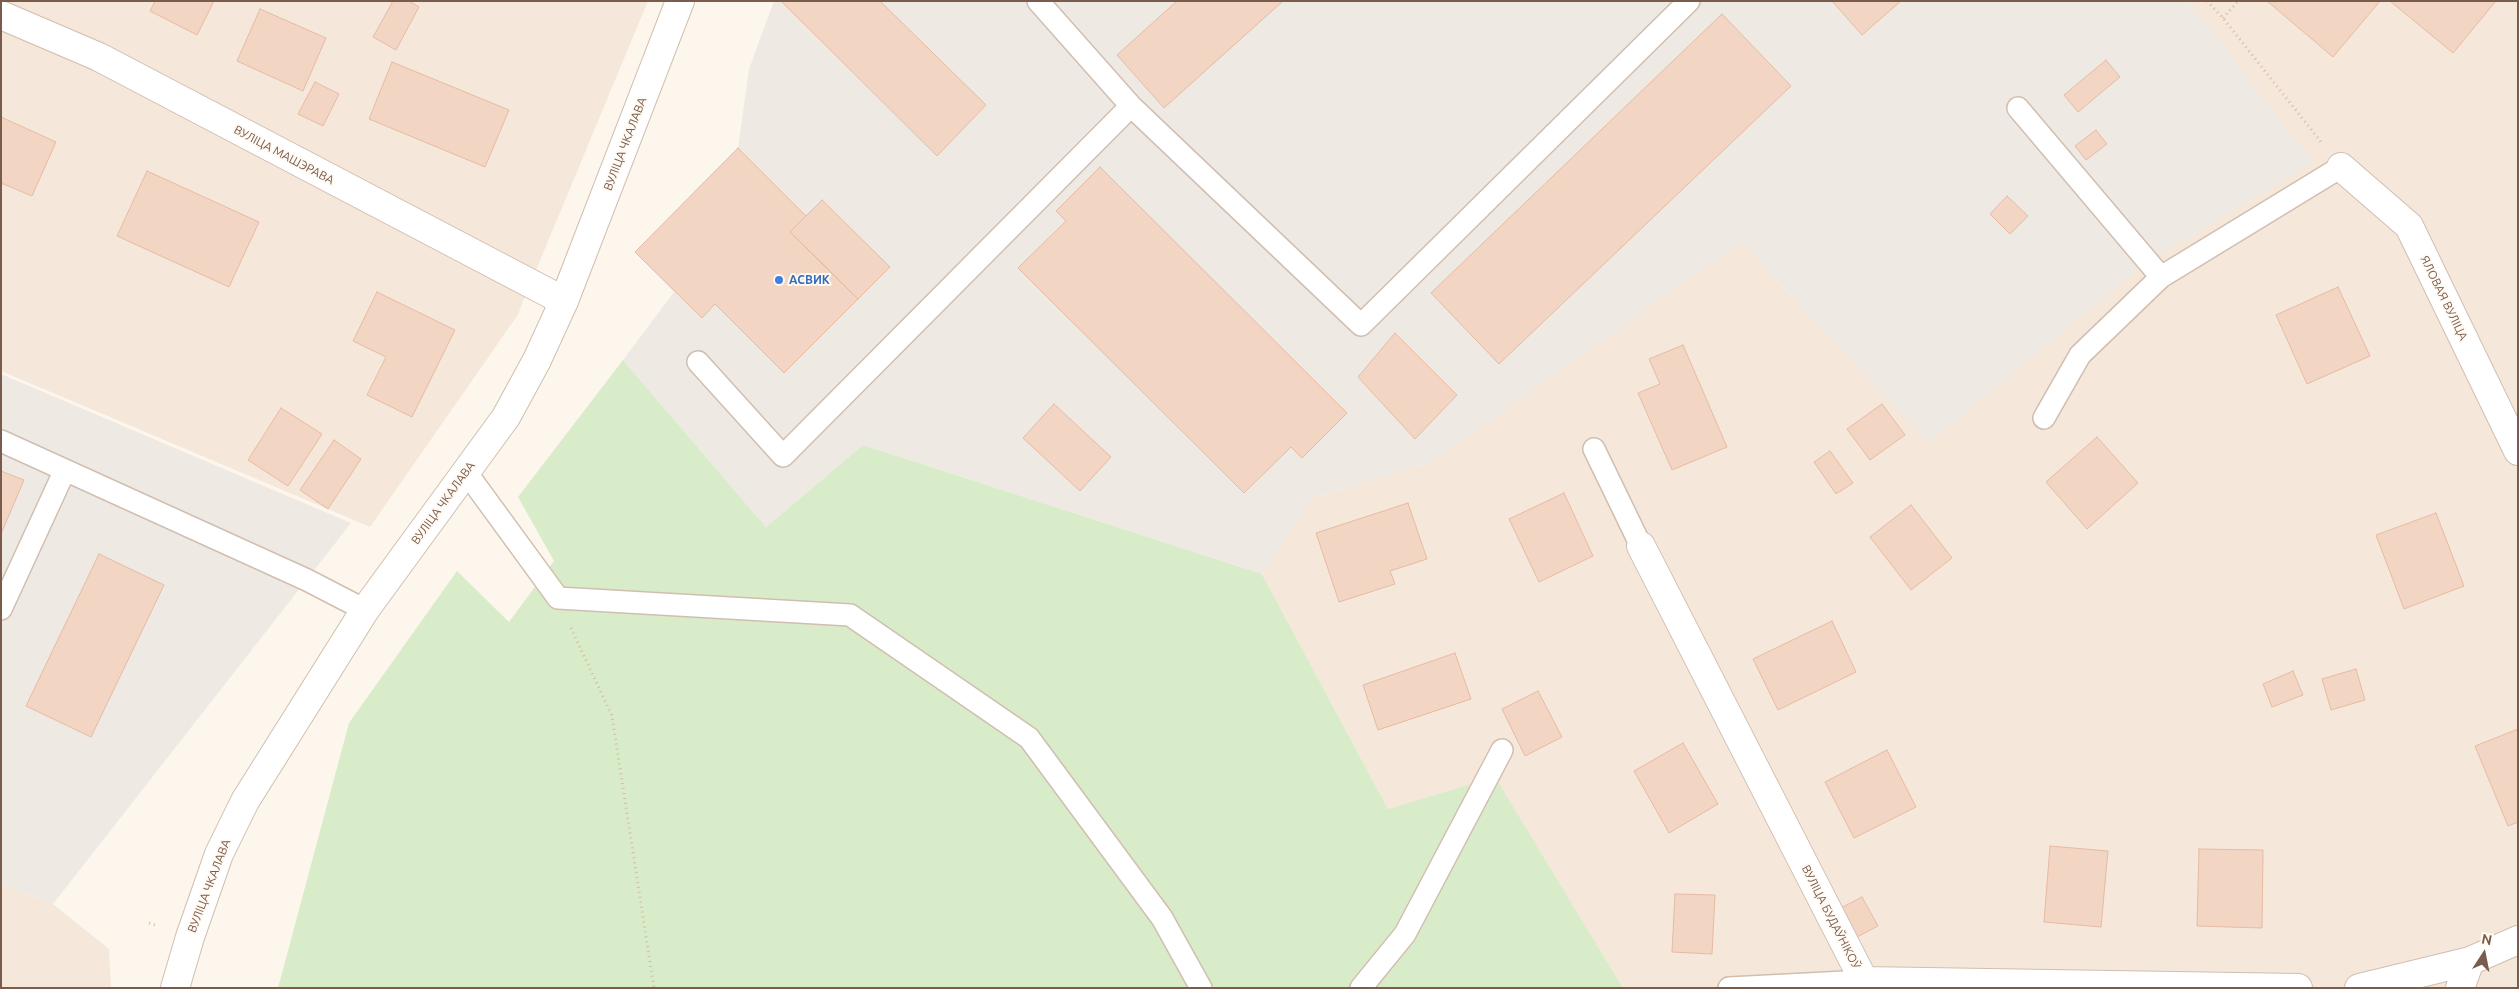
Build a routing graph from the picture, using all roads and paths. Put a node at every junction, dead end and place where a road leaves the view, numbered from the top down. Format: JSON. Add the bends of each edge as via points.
{"nodes":[{"id":1,"x":680,"y":1,"type":"edge"},
{"id":2,"x":1038,"y":1,"type":"edge"},
{"id":3,"x":1689,"y":1,"type":"edge"},
{"id":4,"x":2207,"y":1,"type":"edge"},
{"id":5,"x":2238,"y":1,"type":"edge"},
{"id":6,"x":1,"y":15,"type":"edge"},
{"id":7,"x":2223,"y":18,"type":"junction"},
{"id":8,"x":1131,"y":106,"type":"junction"},
{"id":9,"x":2018,"y":108,"type":"dead end"},
{"id":10,"x":2341,"y":167,"type":"junction"},
{"id":11,"x":2161,"y":277,"type":"junction"},
{"id":12,"x":564,"y":302,"type":"junction"},
{"id":13,"x":698,"y":362,"type":"dead end"},
{"id":14,"x":2044,"y":418,"type":"dead end"},
{"id":15,"x":1,"y":441,"type":"edge"},
{"id":16,"x":1594,"y":449,"type":"dead end"},
{"id":17,"x":2518,"y":451,"type":"edge"},
{"id":18,"x":64,"y":470,"type":"junction"},
{"id":19,"x":466,"y":472,"type":"junction"},
{"id":20,"x":1641,"y":546,"type":"joint"},
{"id":21,"x":558,"y":598,"type":"junction"},
{"id":22,"x":1,"y":609,"type":"edge"},
{"id":23,"x":365,"y":610,"type":"junction"},
{"id":24,"x":1502,"y":750,"type":"dead end"},
{"id":25,"x":2518,"y":940,"type":"edge"},
{"id":26,"x":2470,"y":961,"type":"junction"},
{"id":27,"x":1864,"y":981,"type":"junction"},
{"id":28,"x":175,"y":988,"type":"edge"},
{"id":29,"x":654,"y":988,"type":"edge"},
{"id":30,"x":1201,"y":988,"type":"edge"},
{"id":31,"x":1360,"y":988,"type":"edge"},
{"id":32,"x":1729,"y":988,"type":"edge"},
{"id":33,"x":2298,"y":988,"type":"edge"},
{"id":34,"x":2360,"y":988,"type":"edge"},
{"id":35,"x":2460,"y":988,"type":"edge"}],
"edges":[{"from":1,"to":12,"type":"street","name":"ВУЛІЦА ЧКАЛАВА"},
{"from":2,"to":8,"type":"lane"},
{"from":3,"to":8,"type":"lane","via":[[1361,325]]},
{"from":4,"to":7,"type":"path"},
{"from":5,"to":7,"type":"path"},
{"from":6,"to":12,"type":"street","name":"ВУЛІЦА МАШЭРАВА","via":[[99,57]]},
{"from":7,"to":10,"type":"path"},
{"from":8,"to":13,"type":"lane","via":[[783,456]]},
{"from":9,"to":11,"type":"lane"},
{"from":10,"to":11,"type":"lane"},
{"from":10,"to":17,"type":"street","name":"ЯЛОВАЯ ВУЛІЦА","via":[[2409,226]]},
{"from":11,"to":14,"type":"lane","via":[[2080,355]]},
{"from":12,"to":19,"type":"street","name":"ВУЛІЦА ЧКАЛАВА","via":[[506,417]]},
{"from":15,"to":18,"type":"lane"},
{"from":16,"to":20,"type":"lane"},
{"from":18,"to":22,"type":"lane"},
{"from":18,"to":23,"type":"lane","via":[[307,580]]},
{"from":19,"to":21,"type":"lane"},
{"from":19,"to":23,"type":"street","name":"ВУЛІЦА ЧКАЛАВА"},
{"from":20,"to":27,"type":"street","name":"ВУЛІЦА БУДАЎНІКОЎ"},
{"from":21,"to":29,"type":"path","via":[[612,716]]},
{"from":21,"to":30,"type":"lane","via":[[850,615],[1029,738],[1162,918]]},
{"from":23,"to":28,"type":"street","name":"ВУЛІЦА ЧКАЛАВА","via":[[246,801],[219,854]]},
{"from":24,"to":31,"type":"lane","via":[[1405,934]]},
{"from":25,"to":26,"type":"street"},
{"from":26,"to":34,"type":"street"},
{"from":26,"to":35,"type":"street"},
{"from":27,"to":32,"type":"lane"},
{"from":27,"to":33,"type":"street","name":"ВУЛІЦА БУДАЎНІКОЎ"}]}
